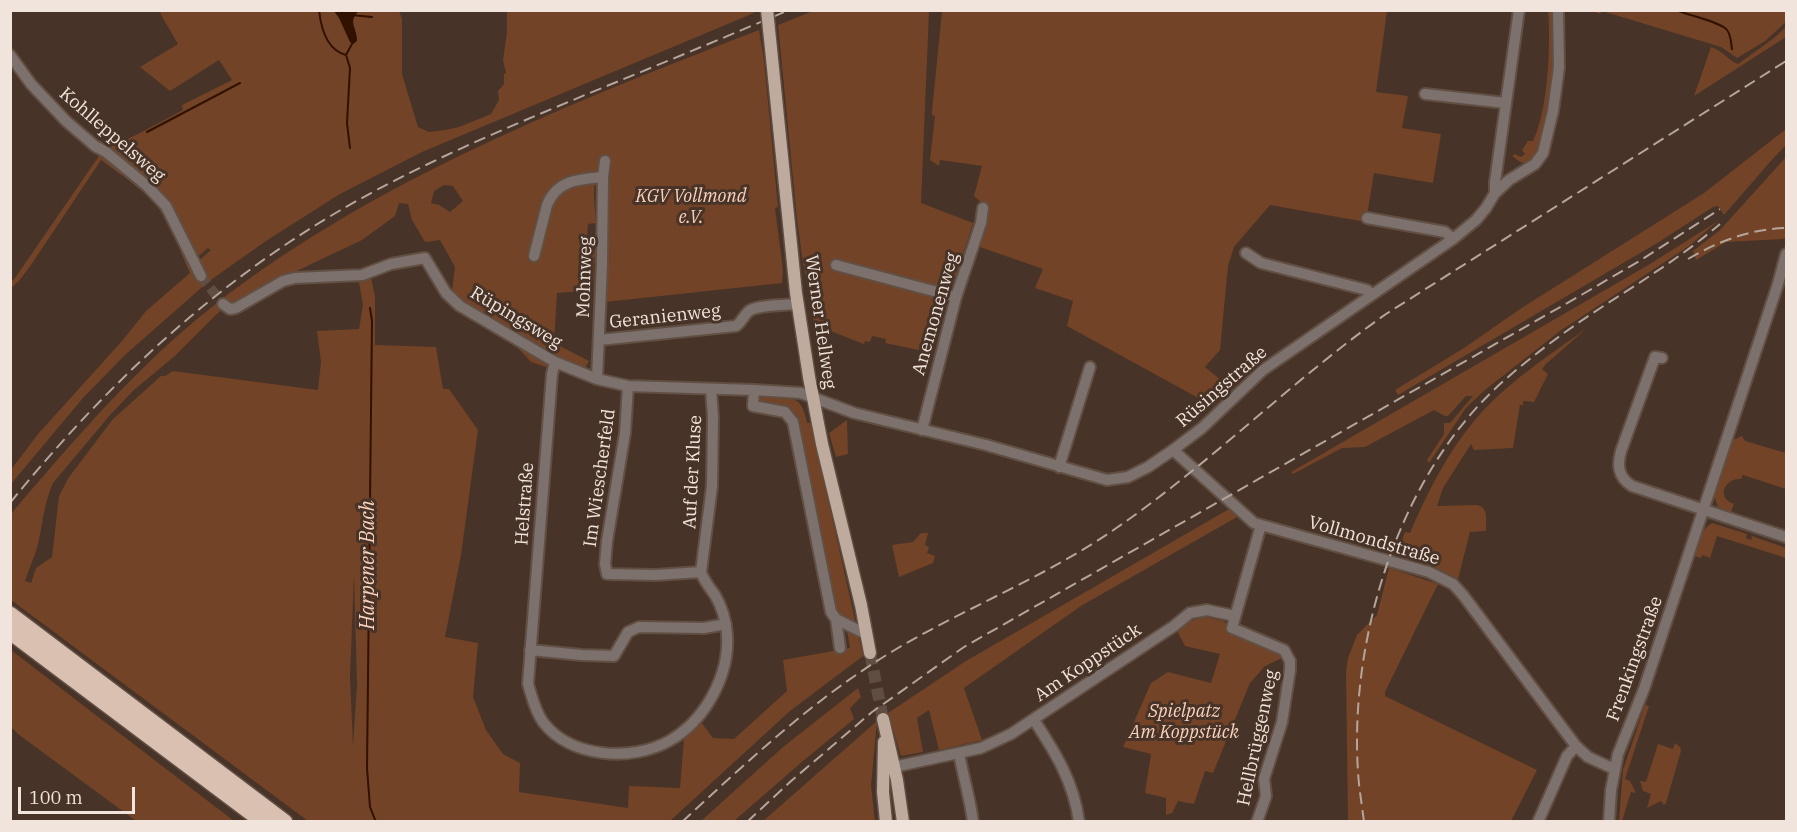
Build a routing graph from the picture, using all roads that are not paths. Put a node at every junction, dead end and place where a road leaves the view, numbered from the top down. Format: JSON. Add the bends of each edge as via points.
{"nodes":[{"id":1,"x":767,"y":10,"type":"edge"},
{"id":2,"x":1519,"y":10,"type":"edge"},
{"id":3,"x":1558,"y":10,"type":"edge"},
{"id":4,"x":10,"y":55,"type":"edge"},
{"id":5,"x":1425,"y":94,"type":"dead end"},
{"id":6,"x":1506,"y":103,"type":"junction"},
{"id":7,"x":605,"y":161,"type":"dead end"},
{"id":8,"x":603,"y":177,"type":"junction"},
{"id":9,"x":1495,"y":193,"type":"junction"},
{"id":10,"x":983,"y":208,"type":"dead end"},
{"id":11,"x":1367,"y":218,"type":"dead end"},
{"id":12,"x":1453,"y":239,"type":"junction"},
{"id":13,"x":1246,"y":253,"type":"dead end"},
{"id":14,"x":1786,"y":254,"type":"edge"},
{"id":15,"x":534,"y":256,"type":"dead end"},
{"id":16,"x":836,"y":265,"type":"dead end"},
{"id":17,"x":201,"y":276,"type":"tunnel mouth"},
{"id":18,"x":1371,"y":294,"type":"junction"},
{"id":19,"x":956,"y":297,"type":"junction"},
{"id":20,"x":798,"y":304,"type":"junction"},
{"id":21,"x":227,"y":306,"type":"dead end"},
{"id":22,"x":599,"y":340,"type":"junction"},
{"id":23,"x":1662,"y":358,"type":"dead end"},
{"id":24,"x":555,"y":362,"type":"junction"},
{"id":25,"x":1090,"y":367,"type":"dead end"},
{"id":26,"x":597,"y":379,"type":"junction"},
{"id":27,"x":628,"y":386,"type":"junction"},
{"id":28,"x":711,"y":389,"type":"junction"},
{"id":29,"x":754,"y":390,"type":"junction"},
{"id":30,"x":812,"y":398,"type":"junction"},
{"id":31,"x":922,"y":430,"type":"junction"},
{"id":32,"x":1173,"y":450,"type":"junction"},
{"id":33,"x":1059,"y":467,"type":"junction"},
{"id":34,"x":1703,"y":511,"type":"junction"},
{"id":35,"x":1261,"y":525,"type":"junction"},
{"id":36,"x":1786,"y":537,"type":"edge"},
{"id":37,"x":701,"y":572,"type":"junction"},
{"id":38,"x":10,"y":614,"type":"edge"},
{"id":39,"x":836,"y":619,"type":"junction"},
{"id":40,"x":1234,"y":620,"type":"junction"},
{"id":41,"x":726,"y":624,"type":"junction"},
{"id":42,"x":10,"y":632,"type":"edge"},
{"id":43,"x":866,"y":634,"type":"junction"},
{"id":44,"x":840,"y":648,"type":"dead end"},
{"id":45,"x":530,"y":650,"type":"junction"},
{"id":46,"x":870,"y":653,"type":"tunnel mouth"},
{"id":47,"x":1034,"y":720,"type":"junction"},
{"id":48,"x":1576,"y":746,"type":"junction"},
{"id":49,"x":959,"y":753,"type":"junction"},
{"id":50,"x":888,"y":767,"type":"junction"},
{"id":51,"x":1614,"y":769,"type":"junction"},
{"id":52,"x":263,"y":822,"type":"edge"},
{"id":53,"x":285,"y":822,"type":"edge"},
{"id":54,"x":886,"y":822,"type":"edge"},
{"id":55,"x":903,"y":822,"type":"edge"},
{"id":56,"x":973,"y":822,"type":"edge"},
{"id":57,"x":1079,"y":822,"type":"edge"},
{"id":58,"x":1257,"y":822,"type":"edge"},
{"id":59,"x":1538,"y":822,"type":"edge"},
{"id":60,"x":1609,"y":822,"type":"edge"}],
"edges":[{"from":1,"to":20,"type":"main road","name":"Werner Hellweg","bridge":true},
{"from":2,"to":6,"type":"street","name":"Rüsingstraße"},
{"from":3,"to":9,"type":"street","via":[[1559,67],[1543,153],[1535,164]]},
{"from":4,"to":17,"type":"street","name":"Kohlleppelsweg","via":[[66,121],[166,206]]},
{"from":5,"to":6,"type":"street"},
{"from":6,"to":9,"type":"street","name":"Rüsingstraße"},
{"from":7,"to":8,"type":"street","name":"Mohnweg"},
{"from":8,"to":15,"type":"street","via":[[574,180],[557,189],[550,198]]},
{"from":8,"to":22,"type":"street","name":"Mohnweg"},
{"from":9,"to":12,"type":"street","name":"Rüsingstraße","via":[[1476,220]]},
{"from":10,"to":19,"type":"street","name":"Anemonenweg"},
{"from":11,"to":12,"type":"street","via":[[1446,232]]},
{"from":12,"to":18,"type":"street","name":"Rüsingstraße"},
{"from":13,"to":18,"type":"street","via":[[1261,263]]},
{"from":14,"to":34,"type":"street","name":"Frenkingstraße"},
{"from":16,"to":19,"type":"street"},
{"from":18,"to":32,"type":"street","name":"Rüsingstraße","via":[[1263,370]]},
{"from":19,"to":31,"type":"street","name":"Anemonenweg"},
{"from":20,"to":22,"type":"street","name":"Geranienweg","via":[[752,310],[736,326]]},
{"from":20,"to":30,"type":"main road","name":"Werner Hellweg"},
{"from":21,"to":24,"type":"street","name":"Rüpingsweg","via":[[243,306],[283,281],[295,278],[362,275],[391,264],[425,258],[446,293],[460,306]]},
{"from":22,"to":26,"type":"street","name":"Mohnweg"},
{"from":23,"to":34,"type":"street","via":[[1654,357],[1645,379],[1621,451],[1619,472],[1632,486]]},
{"from":24,"to":26,"type":"street","name":"Rüpingsweg"},
{"from":24,"to":45,"type":"street","name":"Helstraße"},
{"from":25,"to":33,"type":"street"},
{"from":26,"to":27,"type":"street","name":"Rüpingsweg"},
{"from":27,"to":28,"type":"street","name":"Rüpingsweg"},
{"from":27,"to":37,"type":"street","name":"Im Wiescherfeld","via":[[606,571],[656,575]]},
{"from":28,"to":29,"type":"street","name":"Rüpingsweg"},
{"from":28,"to":37,"type":"street","name":"Auf der Kluse","via":[[712,486]]},
{"from":29,"to":30,"type":"street","name":"Rüpingsweg","via":[[801,393]]},
{"from":29,"to":39,"type":"street","via":[[753,406],[785,412],[793,422],[831,612]]},
{"from":30,"to":31,"type":"street","name":"Rüsingstraße"},
{"from":30,"to":43,"type":"main road","name":"Werner Hellweg"},
{"from":31,"to":33,"type":"street","name":"Rüsingstraße"},
{"from":32,"to":33,"type":"street","name":"Rüsingstraße","via":[[1120,479],[1107,480]]},
{"from":32,"to":35,"type":"street","name":"Vollmondstraße","via":[[1241,512]]},
{"from":34,"to":36,"type":"street"},
{"from":34,"to":51,"type":"street","name":"Frenkingstraße"},
{"from":35,"to":40,"type":"street"},
{"from":35,"to":48,"type":"street","name":"Vollmondstraße","via":[[1423,570],[1453,584]]},
{"from":37,"to":41,"type":"street","name":"Helstraße"},
{"from":38,"to":53,"type":"highway"},
{"from":39,"to":43,"type":"street"},
{"from":39,"to":44,"type":"street"},
{"from":40,"to":47,"type":"street","name":"Am Koppstück","via":[[1207,610],[1190,613]]},
{"from":40,"to":58,"type":"street","name":"Hellbrüggenweg","via":[[1232,628],[1284,650],[1290,661],[1282,722],[1264,779],[1266,796]]},
{"from":41,"to":45,"type":"street","via":[[704,628],[639,627],[628,632],[614,656]]},
{"from":41,"to":45,"type":"street","name":"Helstraße","via":[[727,657],[704,710],[668,742],[628,753],[580,748],[559,737],[542,721],[528,684]]},
{"from":42,"to":52,"type":"highway"},
{"from":43,"to":46,"type":"main road","name":"Werner Hellweg"},
{"from":47,"to":49,"type":"street","name":"Am Koppstück","via":[[993,743]]},
{"from":47,"to":57,"type":"street","via":[[1066,774]]},
{"from":48,"to":51,"type":"street","name":"Vollmondstraße","via":[[1588,757]]},
{"from":48,"to":59,"type":"street","via":[[1567,756]]},
{"from":49,"to":50,"type":"street","name":"Am Koppstück"},
{"from":49,"to":56,"type":"street"},
{"from":50,"to":54,"type":"main road","via":[[883,792]]},
{"from":50,"to":55,"type":"main road"},
{"from":51,"to":60,"type":"street","name":"Frenkingstraße"}]}
